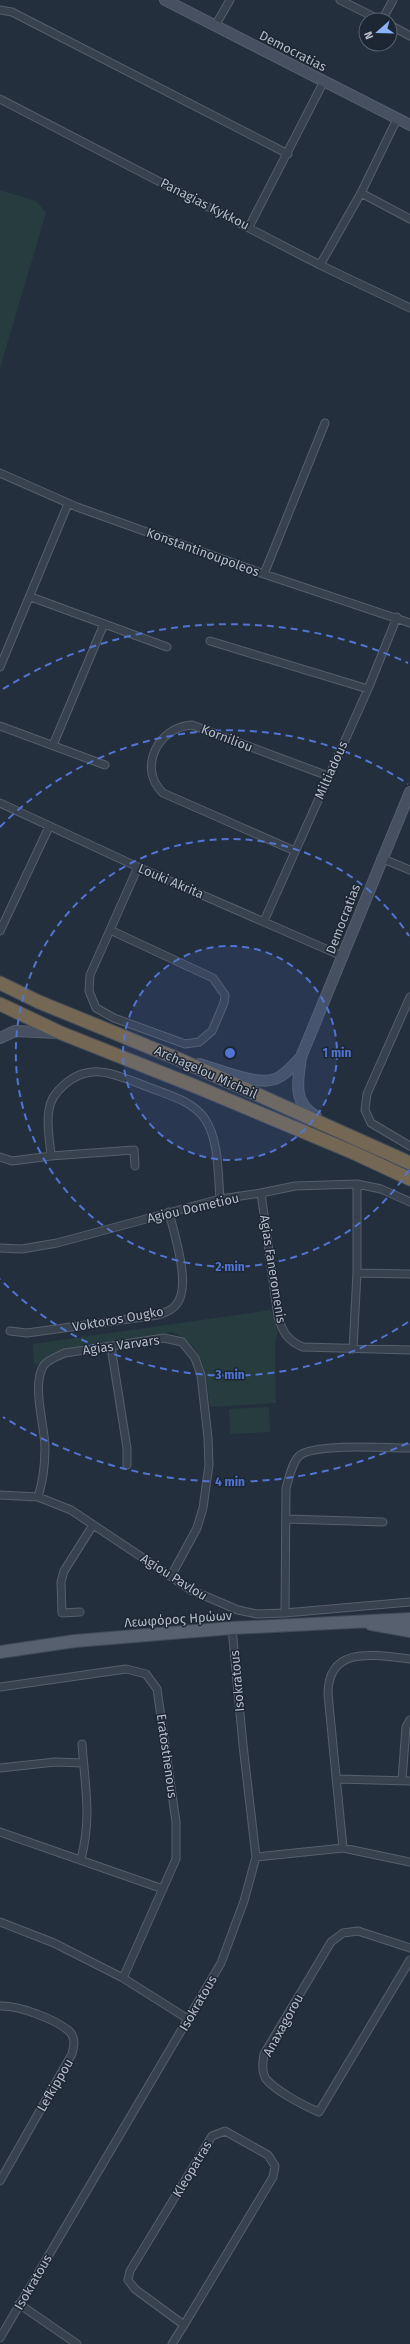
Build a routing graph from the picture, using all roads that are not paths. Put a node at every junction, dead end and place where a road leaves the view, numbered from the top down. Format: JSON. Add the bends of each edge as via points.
{"nodes":[{"id":1,"x":165,"y":0,"type":"edge"},
{"id":2,"x":230,"y":0,"type":"edge"},
{"id":3,"x":340,"y":0,"type":"edge"},
{"id":4,"x":393,"y":0,"type":"edge"},
{"id":5,"x":0,"y":10,"type":"edge"},
{"id":6,"x":365,"y":12,"type":"edge"},
{"id":7,"x":386,"y":12,"type":"edge"},
{"id":8,"x":216,"y":26,"type":"junction"},
{"id":9,"x":398,"y":29,"type":"edge"},
{"id":10,"x":410,"y":36,"type":"edge"},
{"id":11,"x":324,"y":82,"type":"junction"},
{"id":12,"x":0,"y":99,"type":"edge"},
{"id":13,"x":397,"y":118,"type":"junction"},
{"id":14,"x":410,"y":125,"type":"edge"},
{"id":15,"x":288,"y":154,"type":"junction"},
{"id":16,"x":361,"y":193,"type":"junction"},
{"id":17,"x":410,"y":219,"type":"edge"},
{"id":18,"x":249,"y":227,"type":"junction"},
{"id":19,"x":320,"y":266,"type":"junction"},
{"id":20,"x":410,"y":308,"type":"edge"},
{"id":21,"x":326,"y":423,"type":"dead end"},
{"id":22,"x":2,"y":474,"type":"edge"},
{"id":23,"x":0,"y":483,"type":"edge"},
{"id":24,"x":68,"y":504,"type":"junction"},
{"id":25,"x":264,"y":574,"type":"junction"},
{"id":26,"x":31,"y":597,"type":"junction"},
{"id":27,"x":397,"y":618,"type":"junction"},
{"id":28,"x":410,"y":623,"type":"edge"},
{"id":29,"x":104,"y":624,"type":"junction"},
{"id":30,"x":210,"y":640,"type":"dead end"},
{"id":31,"x":167,"y":647,"type":"dead end"},
{"id":32,"x":0,"y":667,"type":"edge"},
{"id":33,"x":368,"y":689,"type":"junction"},
{"id":34,"x":0,"y":726,"type":"edge"},
{"id":35,"x":53,"y":745,"type":"junction"},
{"id":36,"x":105,"y":764,"type":"dead end"},
{"id":37,"x":328,"y":776,"type":"junction"},
{"id":38,"x":410,"y":792,"type":"edge"},
{"id":39,"x":0,"y":803,"type":"edge"},
{"id":40,"x":49,"y":827,"type":"junction"},
{"id":41,"x":295,"y":851,"type":"junction"},
{"id":42,"x":381,"y":858,"type":"junction"},
{"id":43,"x":138,"y":867,"type":"junction"},
{"id":44,"x":410,"y":870,"type":"edge"},
{"id":45,"x":264,"y":921,"type":"junction"},
{"id":46,"x":110,"y":930,"type":"junction"},
{"id":47,"x":0,"y":931,"type":"edge"},
{"id":48,"x":342,"y":956,"type":"junction"},
{"id":49,"x":0,"y":983,"type":"edge"},
{"id":50,"x":410,"y":997,"type":"edge"},
{"id":51,"x":0,"y":1004,"type":"edge"},
{"id":52,"x":61,"y":1033,"type":"junction"},
{"id":53,"x":0,"y":1038,"type":"edge"},
{"id":54,"x":301,"y":1057,"type":"junction"},
{"id":55,"x":176,"y":1058,"type":"junction"},
{"id":56,"x":338,"y":1129,"type":"junction"},
{"id":57,"x":410,"y":1146,"type":"edge"},
{"id":58,"x":51,"y":1156,"type":"junction"},
{"id":59,"x":0,"y":1157,"type":"edge"},
{"id":60,"x":410,"y":1163,"type":"edge"},
{"id":61,"x":135,"y":1166,"type":"dead end"},
{"id":62,"x":410,"y":1179,"type":"edge"},
{"id":63,"x":357,"y":1184,"type":"junction"},
{"id":64,"x":262,"y":1193,"type":"junction"},
{"id":65,"x":220,"y":1199,"type":"junction"},
{"id":66,"x":410,"y":1202,"type":"edge"},
{"id":67,"x":169,"y":1212,"type":"junction"},
{"id":68,"x":0,"y":1248,"type":"edge"},
{"id":69,"x":357,"y":1273,"type":"junction"},
{"id":70,"x":410,"y":1274,"type":"edge"},
{"id":71,"x":10,"y":1332,"type":"dead end"},
{"id":72,"x":111,"y":1347,"type":"junction"},
{"id":73,"x":353,"y":1349,"type":"junction"},
{"id":74,"x":410,"y":1350,"type":"edge"},
{"id":75,"x":410,"y":1448,"type":"edge"},
{"id":76,"x":127,"y":1465,"type":"dead end"},
{"id":77,"x":0,"y":1496,"type":"edge"},
{"id":78,"x":38,"y":1497,"type":"junction"},
{"id":79,"x":286,"y":1519,"type":"junction"},
{"id":80,"x":383,"y":1522,"type":"dead end"},
{"id":81,"x":93,"y":1525,"type":"junction"},
{"id":82,"x":171,"y":1576,"type":"junction"},
{"id":83,"x":410,"y":1602,"type":"edge"},
{"id":84,"x":80,"y":1612,"type":"dead end"},
{"id":85,"x":285,"y":1613,"type":"junction"},
{"id":86,"x":410,"y":1619,"type":"edge"},
{"id":87,"x":360,"y":1622,"type":"junction"},
{"id":88,"x":232,"y":1628,"type":"junction"},
{"id":89,"x":410,"y":1631,"type":"edge"},
{"id":90,"x":0,"y":1652,"type":"edge"},
{"id":91,"x":410,"y":1659,"type":"edge"},
{"id":92,"x":0,"y":1687,"type":"edge"},
{"id":93,"x":410,"y":1720,"type":"edge"},
{"id":94,"x":82,"y":1744,"type":"dead end"},
{"id":95,"x":83,"y":1763,"type":"junction"},
{"id":96,"x":0,"y":1768,"type":"edge"},
{"id":97,"x":337,"y":1779,"type":"junction"},
{"id":98,"x":402,"y":1780,"type":"junction"},
{"id":99,"x":410,"y":1781,"type":"edge"},
{"id":100,"x":0,"y":1832,"type":"edge"},
{"id":101,"x":343,"y":1848,"type":"junction"},
{"id":102,"x":256,"y":1857,"type":"junction"},
{"id":103,"x":81,"y":1859,"type":"junction"},
{"id":104,"x":410,"y":1862,"type":"edge"},
{"id":105,"x":163,"y":1888,"type":"junction"},
{"id":106,"x":0,"y":1922,"type":"edge"},
{"id":107,"x":410,"y":1948,"type":"edge"},
{"id":108,"x":410,"y":1960,"type":"edge"},
{"id":109,"x":123,"y":1978,"type":"junction"},
{"id":110,"x":0,"y":2006,"type":"edge"},
{"id":111,"x":188,"y":2019,"type":"junction"},
{"id":112,"x":0,"y":2181,"type":"edge"},
{"id":113,"x":19,"y":2304,"type":"junction"},
{"id":114,"x":184,"y":2325,"type":"junction"},
{"id":115,"x":0,"y":2338,"type":"edge"},
{"id":116,"x":77,"y":2344,"type":"edge"},
{"id":117,"x":172,"y":2344,"type":"edge"}],
"edges":[{"from":1,"to":8,"type":"street","name":"Democratias"},
{"from":2,"to":8,"type":"street"},
{"from":3,"to":6,"type":"street"},
{"from":4,"to":7,"type":"street"},
{"from":5,"to":15,"type":"street","via":[[12,12]]},
{"from":8,"to":11,"type":"street","name":"Democratias"},
{"from":9,"to":10,"type":"street"},
{"from":11,"to":13,"type":"street","name":"Democratias"},
{"from":11,"to":15,"type":"street"},
{"from":12,"to":18,"type":"street","name":"Panagias Kykkou"},
{"from":13,"to":14,"type":"street","name":"Democratias"},
{"from":13,"to":16,"type":"street"},
{"from":15,"to":18,"type":"street"},
{"from":16,"to":17,"type":"street"},
{"from":16,"to":19,"type":"street"},
{"from":18,"to":19,"type":"street","name":"Panagias Kykkou"},
{"from":19,"to":20,"type":"street","name":"Panagias Kykkou"},
{"from":21,"to":25,"type":"street"},
{"from":22,"to":23,"type":"street"},
{"from":22,"to":24,"type":"street","name":"Konstantinoupoleos"},
{"from":24,"to":25,"type":"street","name":"Konstantinoupoleos"},
{"from":24,"to":26,"type":"street"},
{"from":25,"to":27,"type":"street","name":"Konstantinoupoleos"},
{"from":26,"to":29,"type":"street"},
{"from":26,"to":32,"type":"street"},
{"from":27,"to":28,"type":"street","name":"Konstantinoupoleos"},
{"from":27,"to":33,"type":"street","name":"Miltiadous"},
{"from":29,"to":31,"type":"street"},
{"from":29,"to":35,"type":"street"},
{"from":30,"to":33,"type":"street"},
{"from":33,"to":37,"type":"street","name":"Miltiadous"},
{"from":34,"to":35,"type":"street"},
{"from":35,"to":36,"type":"street"},
{"from":37,"to":41,"type":"street","name":"Miltiadous"},
{"from":37,"to":41,"type":"street","name":"Korniliou","via":[[192,725],[172,730],[156,749],[151,769],[153,780],[164,793]]},
{"from":38,"to":42,"type":"street","name":"Democratias"},
{"from":39,"to":40,"type":"street","name":"Louki Akrita"},
{"from":40,"to":43,"type":"street","name":"Louki Akrita"},
{"from":40,"to":47,"type":"street"},
{"from":41,"to":45,"type":"street","name":"Miltiadous"},
{"from":42,"to":44,"type":"street"},
{"from":42,"to":48,"type":"street","name":"Democratias"},
{"from":43,"to":45,"type":"street","name":"Louki Akrita"},
{"from":43,"to":46,"type":"street"},
{"from":45,"to":48,"type":"street","name":"Louki Akrita"},
{"from":46,"to":46,"type":"street","via":[[90,975],[89,991],[96,1008],[114,1018],[185,1044],[200,1042],[212,1031],[224,1003],[225,995],[213,978]]},
{"from":48,"to":54,"type":"street","name":"Democratias"},
{"from":49,"to":55,"type":"highway","name":"Archagelou Michail","via":[[39,1002]]},
{"from":50,"to":57,"type":"street","via":[[367,1094],[365,1110],[371,1123]]},
{"from":51,"to":52,"type":"highway","name":"Archagelou Michail"},
{"from":52,"to":53,"type":"street","via":[[15,1031]]},
{"from":52,"to":62,"type":"highway","name":"Archagelou Michail","via":[[171,1076]]},
{"from":54,"to":55,"type":"street","name":"Democratias","via":[[287,1073],[275,1080],[258,1081]]},
{"from":54,"to":56,"type":"street","name":"Democratias","via":[[297,1086],[301,1104],[307,1112]]},
{"from":55,"to":56,"type":"highway","name":"Archagelou Michail"},
{"from":56,"to":60,"type":"highway","name":"Archagelou Michail"},
{"from":58,"to":59,"type":"street","via":[[12,1161]]},
{"from":58,"to":61,"type":"street","via":[[134,1150]]},
{"from":58,"to":65,"type":"street","via":[[48,1110],[56,1094],[71,1078],[79,1074],[98,1070],[108,1072],[176,1098],[195,1108],[204,1118],[211,1128]]},
{"from":63,"to":64,"type":"street","name":"Agiou Dometiou","via":[[296,1186]]},
{"from":63,"to":66,"type":"street","name":"Agiou Dometiou","via":[[380,1189]]},
{"from":63,"to":69,"type":"street"},
{"from":64,"to":65,"type":"street","name":"Agiou Dometiou"},
{"from":64,"to":73,"type":"street","name":"Agias Faneromenis","via":[[282,1332],[292,1342],[304,1347]]},
{"from":65,"to":67,"type":"street","name":"Agiou Dometiou"},
{"from":67,"to":68,"type":"street","name":"Agiou Dometiou","via":[[57,1242],[22,1249]]},
{"from":67,"to":71,"type":"street","name":"Voktoros Ougko","via":[[181,1263],[183,1291],[176,1306],[158,1315],[27,1333]]},
{"from":69,"to":70,"type":"street"},
{"from":69,"to":73,"type":"street"},
{"from":72,"to":76,"type":"street","via":[[127,1448]]},
{"from":72,"to":78,"type":"street","name":"Agias Varvars","via":[[65,1353],[53,1358],[44,1366],[38,1383],[45,1447],[44,1479]]},
{"from":72,"to":82,"type":"street","name":"Agias Varvars","via":[[164,1338],[182,1342],[195,1358],[201,1375],[209,1465],[205,1495],[197,1528]]},
{"from":73,"to":74,"type":"street","name":"Agias Faneromenis"},
{"from":75,"to":79,"type":"street","via":[[314,1448],[299,1456],[291,1470],[286,1488]]},
{"from":77,"to":78,"type":"street","name":"Agiou Pavlou"},
{"from":78,"to":81,"type":"street","name":"Agiou Pavlou","via":[[71,1510]]},
{"from":79,"to":80,"type":"street"},
{"from":79,"to":85,"type":"street"},
{"from":81,"to":82,"type":"street","name":"Agiou Pavlou"},
{"from":81,"to":84,"type":"street","via":[[69,1561],[61,1582],[62,1613]]},
{"from":82,"to":85,"type":"street","name":"Agiou Pavlou","via":[[191,1590],[238,1610],[257,1614]]},
{"from":83,"to":85,"type":"street","name":"Agiou Pavlou"},
{"from":86,"to":87,"type":"main road","name":"Λεωφόρος Ηρώων"},
{"from":87,"to":88,"type":"main road","name":"Λεωφόρος Ηρώων"},
{"from":87,"to":89,"type":"main road","name":"Λεωφόρος Ηρώων"},
{"from":88,"to":90,"type":"main road","name":"Λεωφόρος Ηρώων","via":[[75,1641]]},
{"from":88,"to":102,"type":"street","name":"Isokratous"},
{"from":91,"to":97,"type":"street","via":[[356,1657],[336,1664],[331,1671],[328,1694]]},
{"from":92,"to":105,"type":"street","name":"Eratosthenous","via":[[126,1669],[146,1674],[157,1689],[176,1822],[176,1859]]},
{"from":93,"to":98,"type":"street","via":[[406,1728]]},
{"from":94,"to":95,"type":"street"},
{"from":95,"to":96,"type":"street","via":[[55,1762]]},
{"from":95,"to":103,"type":"street","via":[[88,1799],[87,1835]]},
{"from":97,"to":98,"type":"street"},
{"from":97,"to":101,"type":"street"},
{"from":98,"to":99,"type":"street"},
{"from":100,"to":103,"type":"street"},
{"from":101,"to":102,"type":"street"},
{"from":101,"to":104,"type":"street"},
{"from":102,"to":111,"type":"street","name":"Isokratous","via":[[244,1901],[221,1963]]},
{"from":103,"to":105,"type":"street"},
{"from":105,"to":109,"type":"street","name":"Eratosthenous"},
{"from":106,"to":109,"type":"street","via":[[54,1943]]},
{"from":107,"to":108,"type":"street","name":"Anaxagorou","via":[[358,1931],[343,1933],[331,1942],[264,2054],[262,2069],[266,2078],[300,2105],[319,2112]]},
{"from":109,"to":111,"type":"street"},
{"from":110,"to":112,"type":"street","name":"Lefkippou","via":[[40,2015],[70,2032],[75,2043],[72,2054]]},
{"from":111,"to":113,"type":"street","name":"Isokratous"},
{"from":113,"to":115,"type":"street","name":"Isokratous"},
{"from":113,"to":116,"type":"street"},
{"from":114,"to":114,"type":"street","name":"Kleopatras","via":[[273,2177],[275,2166],[268,2155],[225,2131],[212,2136],[130,2271],[128,2280],[135,2289]]},
{"from":114,"to":117,"type":"street","name":"Kleopatras"}]}
